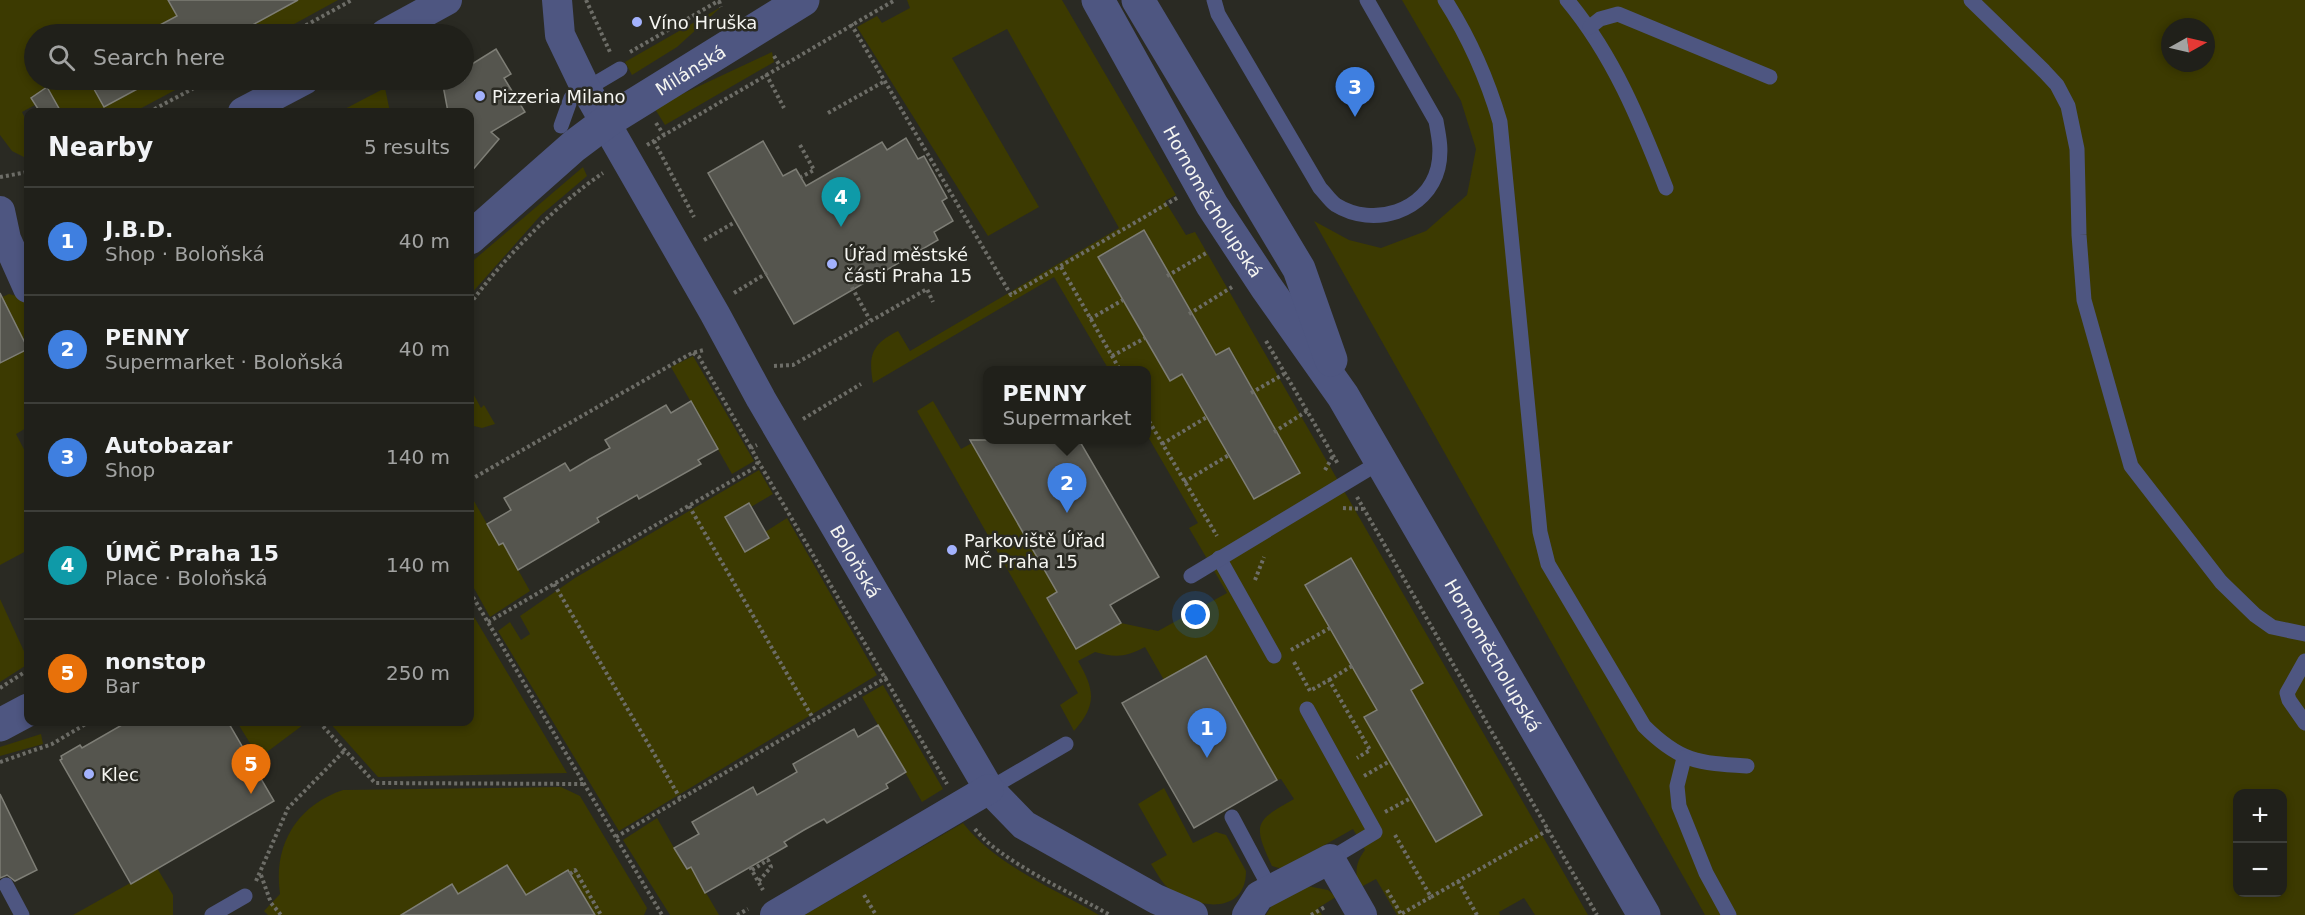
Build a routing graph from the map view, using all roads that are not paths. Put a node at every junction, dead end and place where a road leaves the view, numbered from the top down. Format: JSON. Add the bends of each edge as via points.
{"nodes":[{"id":1,"x":447,"y":0,"type":"edge"},
{"id":2,"x":557,"y":0,"type":"edge"},
{"id":3,"x":803,"y":0,"type":"edge"},
{"id":4,"x":1098,"y":0,"type":"edge"},
{"id":5,"x":1138,"y":0,"type":"edge"},
{"id":6,"x":1214,"y":0,"type":"edge"},
{"id":7,"x":1367,"y":0,"type":"edge"},
{"id":8,"x":1445,"y":0,"type":"edge"},
{"id":9,"x":1567,"y":0,"type":"edge"},
{"id":10,"x":1971,"y":0,"type":"edge"},
{"id":11,"x":403,"y":24,"type":"edge"},
{"id":12,"x":1590,"y":27,"type":"junction"},
{"id":13,"x":618,"y":65,"type":"road end"},
{"id":14,"x":1770,"y":78,"type":"dead end"},
{"id":15,"x":586,"y":89,"type":"junction"},
{"id":16,"x":285,"y":90,"type":"edge"},
{"id":17,"x":251,"y":108,"type":"edge"},
{"id":18,"x":606,"y":122,"type":"junction"},
{"id":19,"x":561,"y":126,"type":"dead end"},
{"id":20,"x":1666,"y":188,"type":"dead end"},
{"id":21,"x":9,"y":230,"type":"edge"},
{"id":22,"x":474,"y":234,"type":"edge"},
{"id":23,"x":24,"y":276,"type":"edge"},
{"id":24,"x":1343,"y":396,"type":"junction"},
{"id":25,"x":1380,"y":462,"type":"junction"},
{"id":26,"x":1219,"y":558,"type":"junction"},
{"id":27,"x":1191,"y":576,"type":"dead end"},
{"id":28,"x":2305,"y":634,"type":"edge"},
{"id":29,"x":1282,"y":650,"type":"road end"},
{"id":30,"x":2305,"y":661,"type":"edge"},
{"id":31,"x":1307,"y":709,"type":"dead end"},
{"id":32,"x":24,"y":712,"type":"edge"},
{"id":33,"x":2305,"y":723,"type":"edge"},
{"id":34,"x":0,"y":725,"type":"edge"},
{"id":35,"x":1066,"y":744,"type":"dead end"},
{"id":36,"x":1684,"y":758,"type":"junction"},
{"id":37,"x":1747,"y":766,"type":"dead end"},
{"id":38,"x":989,"y":789,"type":"junction"},
{"id":39,"x":1232,"y":817,"type":"dead end"},
{"id":40,"x":1330,"y":859,"type":"junction"},
{"id":41,"x":6,"y":885,"type":"dead end"},
{"id":42,"x":1271,"y":890,"type":"junction"},
{"id":43,"x":245,"y":896,"type":"road end"},
{"id":44,"x":766,"y":909,"type":"edge"},
{"id":45,"x":22,"y":915,"type":"edge"},
{"id":46,"x":212,"y":915,"type":"edge"},
{"id":47,"x":1193,"y":915,"type":"edge"},
{"id":48,"x":1247,"y":915,"type":"edge"},
{"id":49,"x":1362,"y":915,"type":"edge"},
{"id":50,"x":1644,"y":915,"type":"edge"},
{"id":51,"x":1729,"y":915,"type":"edge"}],
"edges":[{"from":1,"to":11,"type":"street"},
{"from":2,"to":15,"type":"street","name":"Boloňská","via":[[560,35]]},
{"from":3,"to":18,"type":"street","name":"Milánská"},
{"from":4,"to":24,"type":"street","name":"Hornoměcholupská","via":[[1212,205]]},
{"from":5,"to":24,"type":"street","name":"Hornoměcholupská","via":[[1299,269]]},
{"from":6,"to":7,"type":"lane","via":[[1218,14],[1320,188],[1334,204],[1353,213],[1373,216],[1415,204],[1430,188],[1441,144],[1436,121]]},
{"from":8,"to":36,"type":"lane","via":[[1471,43],[1500,122],[1540,532],[1548,564],[1644,726],[1665,747]]},
{"from":9,"to":12,"type":"lane"},
{"from":10,"to":28,"type":"lane","via":[[2057,85],[2068,106],[2078,149],[2084,300],[2131,466],[2221,582],[2243,604],[2272,627]]},
{"from":12,"to":14,"type":"lane","via":[[1600,19],[1618,14]]},
{"from":12,"to":20,"type":"lane","via":[[1644,129]]},
{"from":13,"to":15,"type":"lane"},
{"from":15,"to":18,"type":"street","name":"Boloňská"},
{"from":15,"to":19,"type":"lane","via":[[571,98]]},
{"from":16,"to":17,"type":"street"},
{"from":18,"to":22,"type":"street","name":"Milánská"},
{"from":18,"to":38,"type":"street","name":"Boloňská"},
{"from":21,"to":23,"type":"street"},
{"from":24,"to":25,"type":"street","name":"Hornoměcholupská"},
{"from":25,"to":26,"type":"lane"},
{"from":25,"to":50,"type":"street","name":"Hornoměcholupská"},
{"from":26,"to":27,"type":"lane"},
{"from":26,"to":29,"type":"lane"},
{"from":30,"to":33,"type":"lane","via":[[2287,693]]},
{"from":31,"to":40,"type":"lane","via":[[1375,832]]},
{"from":32,"to":34,"type":"street"},
{"from":35,"to":38,"type":"lane"},
{"from":36,"to":37,"type":"lane"},
{"from":36,"to":51,"type":"lane","via":[[1677,786],[1679,806],[1706,873]]},
{"from":38,"to":44,"type":"street"},
{"from":38,"to":47,"type":"street","name":"Boloňská","via":[[1024,825],[1156,899]]},
{"from":39,"to":42,"type":"lane"},
{"from":40,"to":42,"type":"street"},
{"from":40,"to":49,"type":"street"},
{"from":41,"to":45,"type":"lane"},
{"from":42,"to":48,"type":"street","via":[[1259,896]]},
{"from":43,"to":46,"type":"lane"}]}
